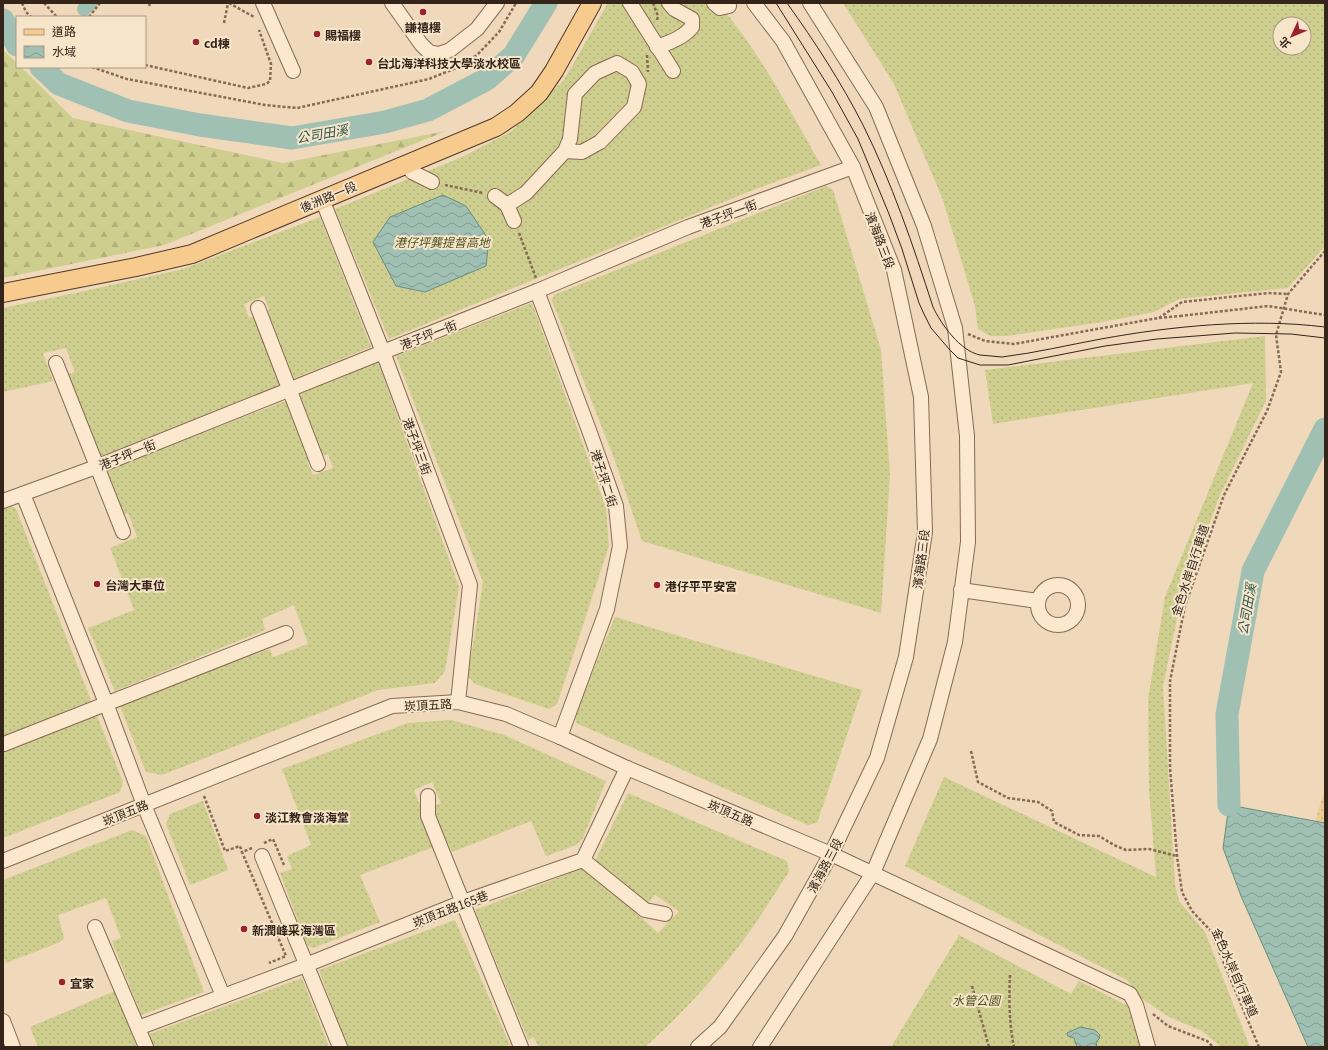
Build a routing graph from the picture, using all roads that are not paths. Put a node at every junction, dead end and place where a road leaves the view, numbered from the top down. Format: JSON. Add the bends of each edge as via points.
{"nodes":[{"id":1,"x":263,"y":3,"type":"edge"},
{"id":2,"x":392,"y":3,"type":"edge"},
{"id":3,"x":496,"y":3,"type":"edge"},
{"id":4,"x":592,"y":3,"type":"edge"},
{"id":5,"x":630,"y":3,"type":"edge"},
{"id":6,"x":669,"y":3,"type":"edge"},
{"id":7,"x":714,"y":3,"type":"edge"},
{"id":8,"x":754,"y":3,"type":"edge"},
{"id":9,"x":810,"y":3,"type":"edge"},
{"id":10,"x":729,"y":6,"type":"dead end"},
{"id":11,"x":657,"y":47,"type":"junction"},
{"id":12,"x":293,"y":71,"type":"dead end"},
{"id":13,"x":674,"y":71,"type":"dead end"},
{"id":14,"x":565,"y":151,"type":"junction"},
{"id":15,"x":853,"y":168,"type":"junction"},
{"id":16,"x":412,"y":172,"type":"dead end"},
{"id":17,"x":432,"y":182,"type":"road end"},
{"id":18,"x":495,"y":196,"type":"road end"},
{"id":19,"x":322,"y":199,"type":"junction"},
{"id":20,"x":507,"y":205,"type":"junction"},
{"id":21,"x":514,"y":221,"type":"dead end"},
{"id":22,"x":538,"y":288,"type":"junction"},
{"id":23,"x":3,"y":293,"type":"edge"},
{"id":24,"x":258,"y":308,"type":"dead end"},
{"id":25,"x":382,"y":352,"type":"junction"},
{"id":26,"x":56,"y":362,"type":"dead end"},
{"id":27,"x":290,"y":390,"type":"junction"},
{"id":28,"x":318,"y":464,"type":"dead end"},
{"id":29,"x":96,"y":467,"type":"junction"},
{"id":30,"x":23,"y":494,"type":"junction"},
{"id":31,"x":3,"y":501,"type":"edge"},
{"id":32,"x":123,"y":532,"type":"dead end"},
{"id":33,"x":961,"y":590,"type":"junction"},
{"id":34,"x":1038,"y":601,"type":"dead end"},
{"id":35,"x":286,"y":633,"type":"dead end"},
{"id":36,"x":458,"y":702,"type":"junction"},
{"id":37,"x":106,"y":704,"type":"junction"},
{"id":38,"x":560,"y":737,"type":"junction"},
{"id":39,"x":4,"y":744,"type":"dead end"},
{"id":40,"x":627,"y":768,"type":"junction"},
{"id":41,"x":428,"y":796,"type":"dead end"},
{"id":42,"x":144,"y":805,"type":"junction"},
{"id":43,"x":259,"y":849,"type":"road end"},
{"id":44,"x":831,"y":854,"type":"junction"},
{"id":45,"x":583,"y":860,"type":"junction"},
{"id":46,"x":3,"y":861,"type":"edge"},
{"id":47,"x":872,"y":873,"type":"junction"},
{"id":48,"x":463,"y":902,"type":"junction"},
{"id":49,"x":665,"y":914,"type":"dead end"},
{"id":50,"x":96,"y":927,"type":"dead end"},
{"id":51,"x":306,"y":965,"type":"junction"},
{"id":52,"x":223,"y":996,"type":"junction"},
{"id":53,"x":3,"y":1021,"type":"edge"},
{"id":54,"x":138,"y":1028,"type":"junction"},
{"id":55,"x":762,"y":1046,"type":"edge"},
{"id":56,"x":13,"y":1047,"type":"edge"},
{"id":57,"x":146,"y":1047,"type":"edge"},
{"id":58,"x":340,"y":1047,"type":"edge"},
{"id":59,"x":521,"y":1047,"type":"edge"},
{"id":60,"x":698,"y":1047,"type":"edge"},
{"id":61,"x":1148,"y":1047,"type":"edge"}],
"edges":[{"from":1,"to":12,"type":"street"},
{"from":2,"to":3,"type":"street","via":[[421,44],[429,52],[439,54],[450,50],[477,29]]},
{"from":4,"to":19,"type":"main road","name":"後洲路一段","via":[[554,71],[539,93],[517,113],[496,127]]},
{"from":5,"to":11,"type":"street"},
{"from":6,"to":11,"type":"street","via":[[674,9],[692,19],[692,27],[687,33]]},
{"from":7,"to":10,"type":"street","via":[[720,8]]},
{"from":8,"to":15,"type":"street","name":"濱海路三段","via":[[783,41]]},
{"from":9,"to":33,"type":"street","via":[[876,107],[924,226],[955,328],[967,436],[968,542]]},
{"from":11,"to":13,"type":"street"},
{"from":14,"to":14,"type":"street","via":[[582,152],[600,142],[634,108],[644,78],[617,63],[595,73],[575,94],[570,139]]},
{"from":14,"to":20,"type":"street","via":[[526,193]]},
{"from":15,"to":22,"type":"street","name":"港子坪一街","via":[[688,227]]},
{"from":15,"to":44,"type":"street","name":"濱海路三段","via":[[894,270],[921,397],[925,532],[906,657],[877,758]]},
{"from":16,"to":17,"type":"street"},
{"from":18,"to":20,"type":"street"},
{"from":19,"to":23,"type":"main road","name":"後洲路一段","via":[[192,254]]},
{"from":19,"to":25,"type":"street","name":"港子坪三街"},
{"from":20,"to":21,"type":"street"},
{"from":22,"to":25,"type":"street","name":"港子坪一街"},
{"from":22,"to":38,"type":"street","name":"港子坪二街","via":[[616,506],[620,546],[607,609]]},
{"from":24,"to":27,"type":"street"},
{"from":25,"to":27,"type":"street","name":"港子坪一街"},
{"from":25,"to":36,"type":"street","name":"港子坪三街","via":[[470,586]]},
{"from":26,"to":29,"type":"street"},
{"from":27,"to":28,"type":"street"},
{"from":27,"to":29,"type":"street","name":"港子坪一街"},
{"from":29,"to":30,"type":"street","name":"港子坪一街"},
{"from":29,"to":32,"type":"street"},
{"from":30,"to":31,"type":"street","name":"港子坪一街"},
{"from":30,"to":37,"type":"street"},
{"from":33,"to":34,"type":"street"},
{"from":33,"to":47,"type":"street","via":[[954,642],[930,739]]},
{"from":35,"to":37,"type":"street"},
{"from":36,"to":38,"type":"street","name":"崁頂五路","via":[[506,714]]},
{"from":36,"to":42,"type":"street","name":"崁頂五路","via":[[392,706]]},
{"from":37,"to":39,"type":"street"},
{"from":37,"to":42,"type":"street"},
{"from":38,"to":40,"type":"street","name":"崁頂五路"},
{"from":40,"to":44,"type":"street","name":"崁頂五路"},
{"from":40,"to":45,"type":"street"},
{"from":41,"to":48,"type":"street","via":[[428,816]]},
{"from":42,"to":46,"type":"street","name":"崁頂五路"},
{"from":42,"to":52,"type":"street"},
{"from":43,"to":51,"type":"street"},
{"from":44,"to":47,"type":"street","name":"崁頂五路"},
{"from":44,"to":60,"type":"street","name":"濱海路三段","via":[[786,936],[720,1027]]},
{"from":45,"to":48,"type":"street","name":"崁頂五路165巷"},
{"from":45,"to":49,"type":"street","via":[[645,910]]},
{"from":47,"to":55,"type":"street"},
{"from":47,"to":61,"type":"street","name":"崁頂五路","via":[[1130,994],[1136,1005]]},
{"from":48,"to":51,"type":"street","name":"崁頂五路165巷"},
{"from":48,"to":59,"type":"street"},
{"from":50,"to":54,"type":"street"},
{"from":51,"to":52,"type":"street","name":"崁頂五路165巷"},
{"from":51,"to":58,"type":"street"},
{"from":52,"to":54,"type":"street","name":"崁頂五路165巷"},
{"from":53,"to":56,"type":"street"},
{"from":54,"to":57,"type":"street"}]}
